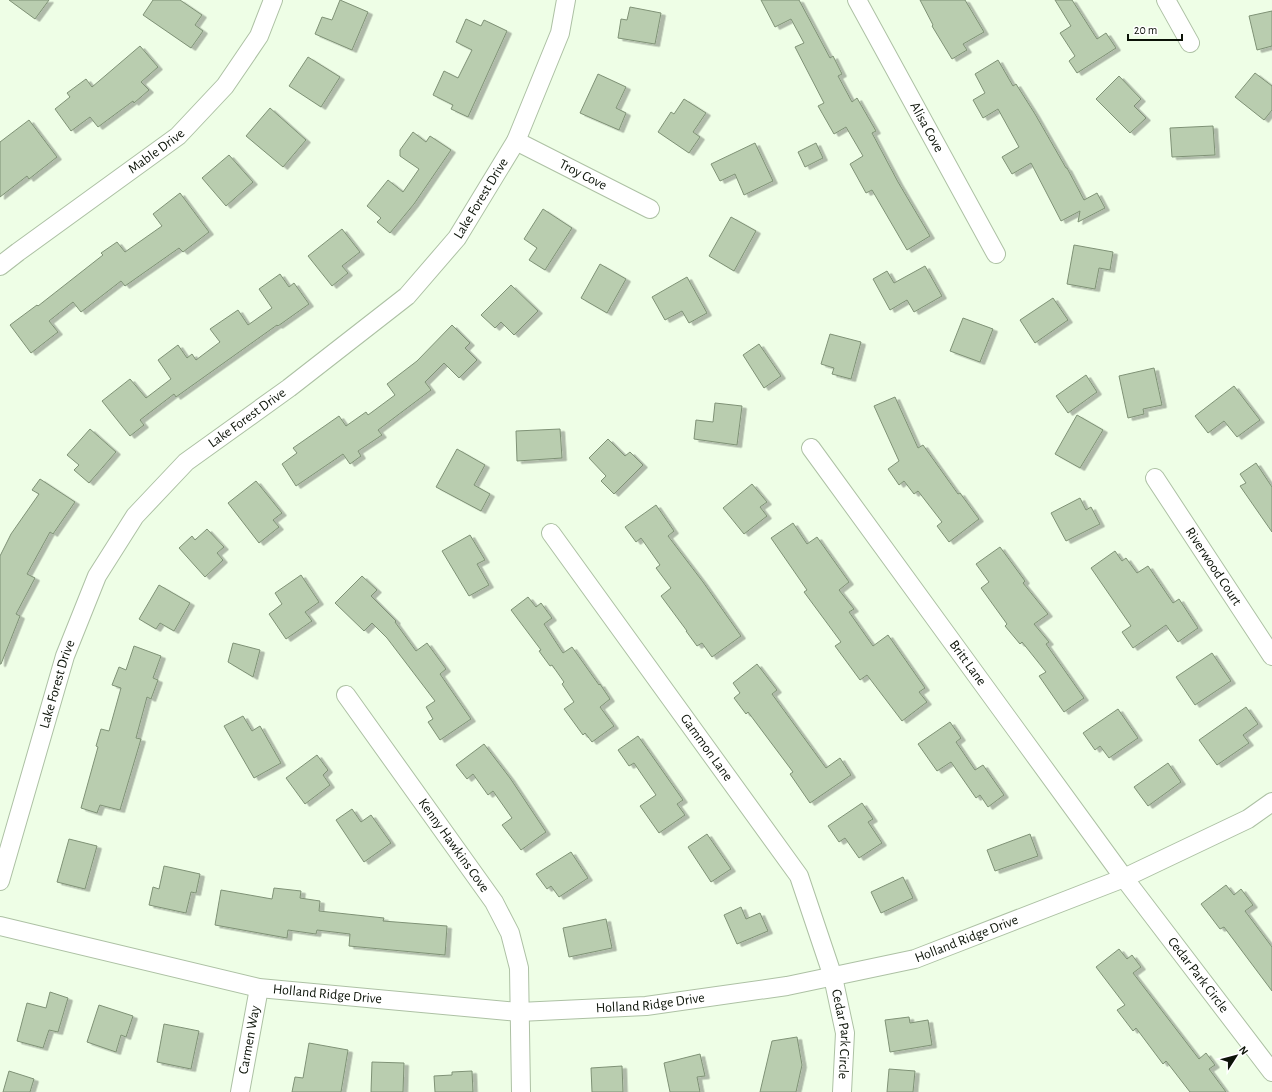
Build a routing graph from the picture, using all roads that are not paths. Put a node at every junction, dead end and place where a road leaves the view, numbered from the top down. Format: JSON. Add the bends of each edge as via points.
{"nodes":[{"id":1,"x":273,"y":0,"type":"edge"},
{"id":2,"x":566,"y":0,"type":"edge"},
{"id":3,"x":857,"y":0,"type":"edge"},
{"id":4,"x":1166,"y":0,"type":"edge"},
{"id":5,"x":1190,"y":42,"type":"dead end"},
{"id":6,"x":516,"y":141,"type":"junction"},
{"id":7,"x":650,"y":209,"type":"dead end"},
{"id":8,"x":996,"y":254,"type":"dead end"},
{"id":9,"x":0,"y":266,"type":"edge"},
{"id":10,"x":811,"y":448,"type":"dead end"},
{"id":11,"x":1155,"y":478,"type":"dead end"},
{"id":12,"x":551,"y":533,"type":"dead end"},
{"id":13,"x":1272,"y":656,"type":"edge"},
{"id":14,"x":346,"y":695,"type":"dead end"},
{"id":15,"x":1272,"y":802,"type":"edge"},
{"id":16,"x":1124,"y":878,"type":"junction"},
{"id":17,"x":0,"y":881,"type":"edge"},
{"id":18,"x":0,"y":926,"type":"edge"},
{"id":19,"x":833,"y":977,"type":"junction"},
{"id":20,"x":259,"y":988,"type":"junction"},
{"id":21,"x":519,"y":1012,"type":"junction"},
{"id":22,"x":1272,"y":1072,"type":"edge"},
{"id":23,"x":240,"y":1092,"type":"edge"},
{"id":24,"x":522,"y":1092,"type":"edge"},
{"id":25,"x":842,"y":1092,"type":"edge"}],
"edges":[{"from":1,"to":9,"type":"street","name":"Mable Drive","via":[[259,36],[225,86],[178,136]]},
{"from":2,"to":6,"type":"street","name":"Lake Forest Drive","via":[[560,34]]},
{"from":3,"to":8,"type":"street","name":"Alisa Cove"},
{"from":4,"to":5,"type":"street"},
{"from":6,"to":7,"type":"street","name":"Troy Cove"},
{"from":6,"to":17,"type":"street","name":"Lake Forest Drive","via":[[457,238],[407,296],[289,388],[186,462],[135,516],[97,576],[65,656]]},
{"from":10,"to":16,"type":"street","name":"Britt Lane"},
{"from":11,"to":13,"type":"street","name":"Riverwood Court"},
{"from":12,"to":19,"type":"street","name":"Gammon Lane","via":[[799,876]]},
{"from":14,"to":21,"type":"street","name":"Kenny Hawkins Cove","via":[[494,902],[510,933],[519,968]]},
{"from":15,"to":16,"type":"street","name":"Holland Ridge Drive","via":[[1248,819]]},
{"from":16,"to":19,"type":"street","name":"Holland Ridge Drive","via":[[915,959]]},
{"from":16,"to":22,"type":"street","name":"Cedar Park Circle"},
{"from":18,"to":20,"type":"street","name":"Holland Ridge Drive"},
{"from":19,"to":21,"type":"street","name":"Holland Ridge Drive","via":[[646,1006]]},
{"from":19,"to":25,"type":"street","name":"Cedar Park Circle","via":[[845,1033]]},
{"from":20,"to":21,"type":"street","name":"Holland Ridge Drive"},
{"from":20,"to":23,"type":"street","name":"Carmen Way"},
{"from":21,"to":24,"type":"street","name":"Kenny Hawkins Cove"}]}
